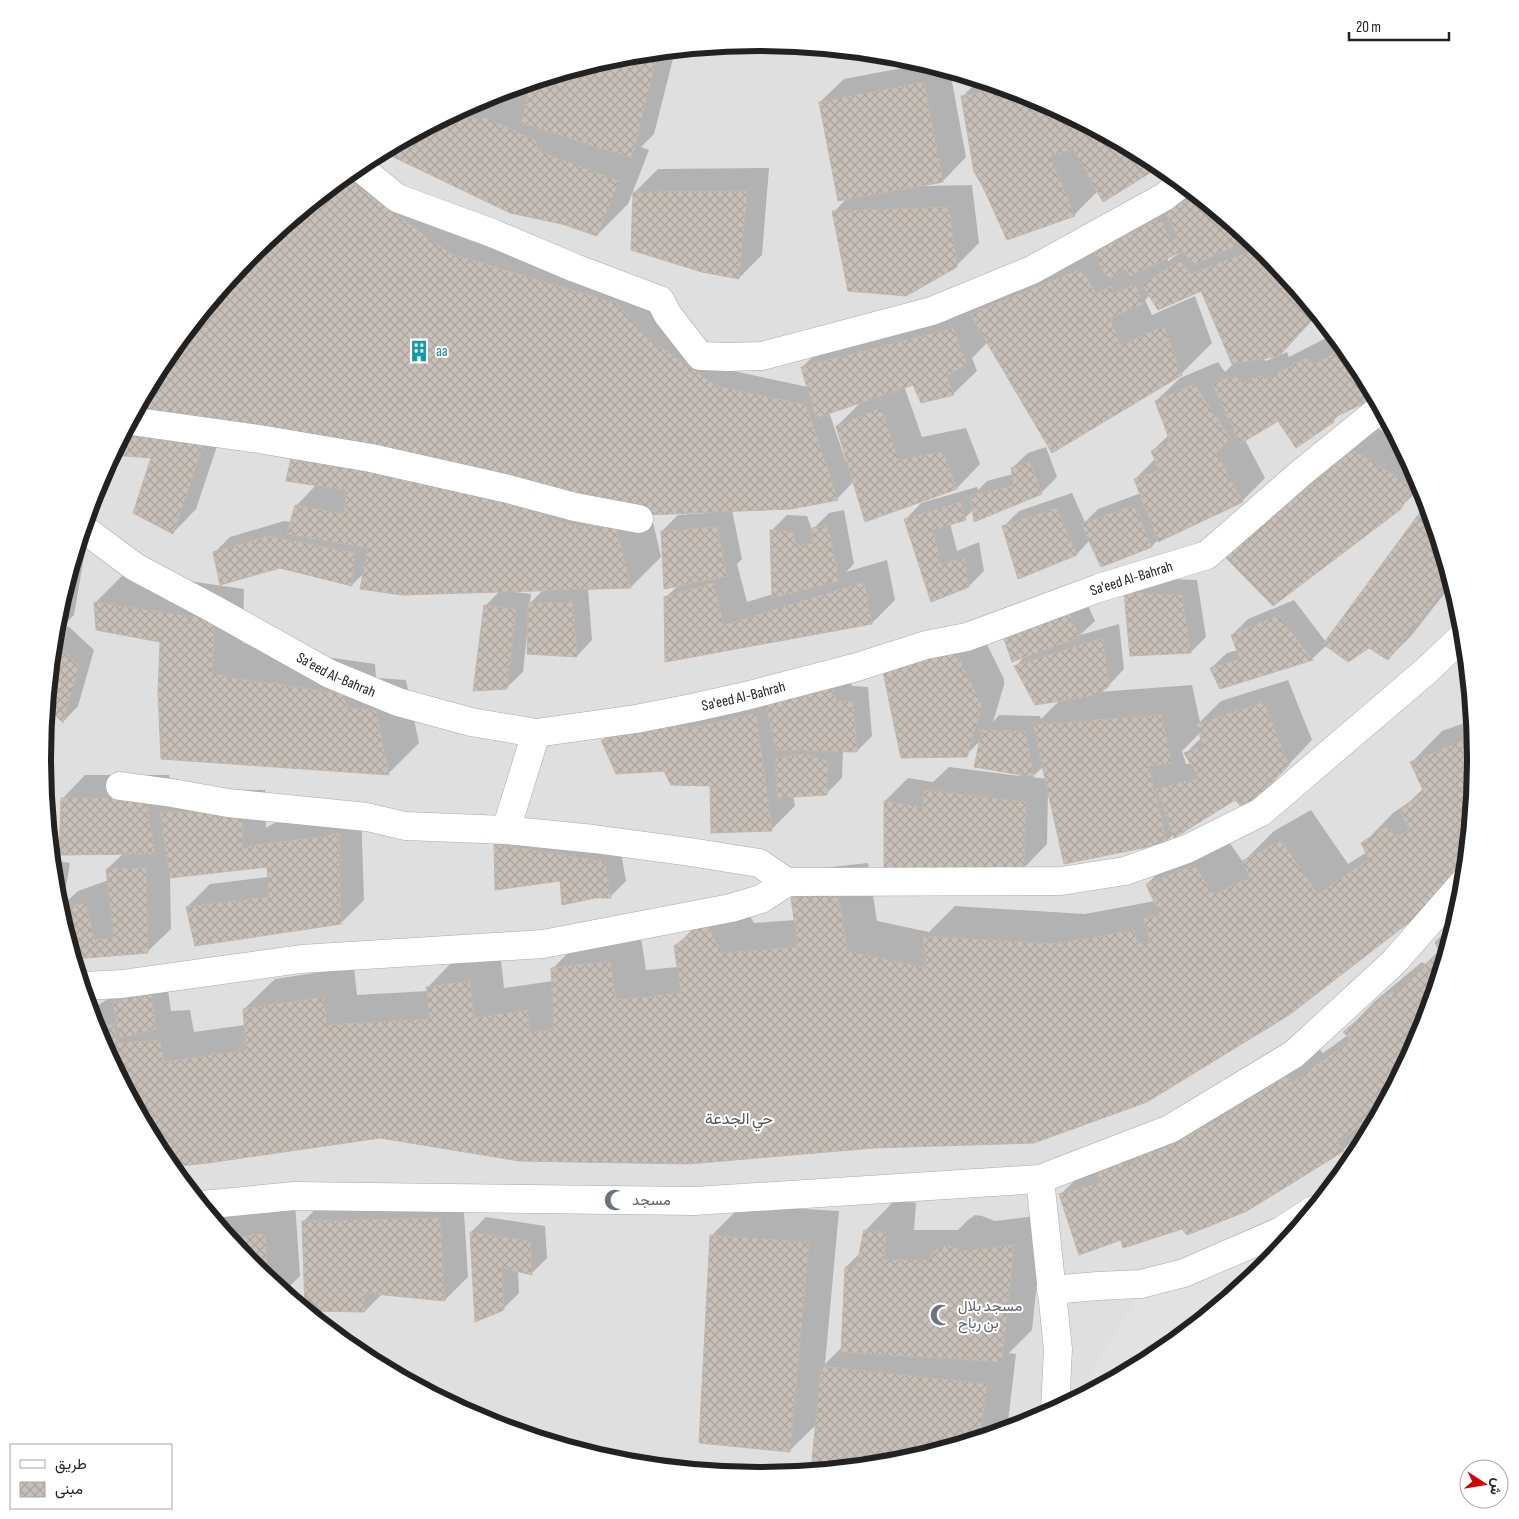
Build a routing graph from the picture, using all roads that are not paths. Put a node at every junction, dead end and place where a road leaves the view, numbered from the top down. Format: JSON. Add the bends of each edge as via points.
{"nodes":[{"id":1,"x":365,"y":172,"type":"edge"},
{"id":2,"x":1176,"y":187,"type":"edge"},
{"id":3,"x":1377,"y":412,"type":"edge"},
{"id":4,"x":137,"y":422,"type":"edge"},
{"id":5,"x":639,"y":519,"type":"dead end"},
{"id":6,"x":89,"y":533,"type":"edge"},
{"id":7,"x":1457,"y":640,"type":"edge"},
{"id":8,"x":536,"y":733,"type":"junction"},
{"id":9,"x":120,"y":786,"type":"dead end"},
{"id":10,"x":506,"y":830,"type":"junction"},
{"id":11,"x":787,"y":882,"type":"junction"},
{"id":12,"x":1455,"y":891,"type":"edge"},
{"id":13,"x":89,"y":986,"type":"edge"},
{"id":14,"x":1040,"y":1179,"type":"junction"},
{"id":15,"x":210,"y":1205,"type":"edge"},
{"id":16,"x":1296,"y":1221,"type":"edge"},
{"id":17,"x":1051,"y":1290,"type":"junction"},
{"id":18,"x":1055,"y":1403,"type":"edge"}],
"edges":[{"from":1,"to":2,"type":"street","via":[[397,198],[660,300],[700,356],[728,357],[762,356],[932,311],[1032,270]]},
{"from":3,"to":8,"type":"street","name":"Sa'eed Al-Bahrah","via":[[1207,555],[1099,588],[967,637],[926,645],[857,667],[692,708]]},
{"from":4,"to":5,"type":"street","via":[[371,458],[575,507]]},
{"from":6,"to":8,"type":"street","name":"Sa'eed Al-Bahrah","via":[[135,567],[330,674],[398,702],[471,722]]},
{"from":7,"to":11,"type":"street","via":[[1261,812],[1178,852],[1125,872],[1061,881]]},
{"from":8,"to":10,"type":"street"},
{"from":9,"to":10,"type":"street","via":[[228,803],[367,817],[405,826]]},
{"from":10,"to":11,"type":"street","via":[[594,839],[759,864]]},
{"from":11,"to":13,"type":"street","via":[[761,899],[731,908],[543,944],[301,959]]},
{"from":12,"to":14,"type":"street","via":[[1394,962],[1294,1054],[1170,1129]]},
{"from":14,"to":15,"type":"street","via":[[694,1201],[294,1196]]},
{"from":14,"to":17,"type":"street"},
{"from":16,"to":17,"type":"street","via":[[1281,1231],[1184,1273],[1141,1284]]},
{"from":17,"to":18,"type":"street","via":[[1058,1349]]}]}
